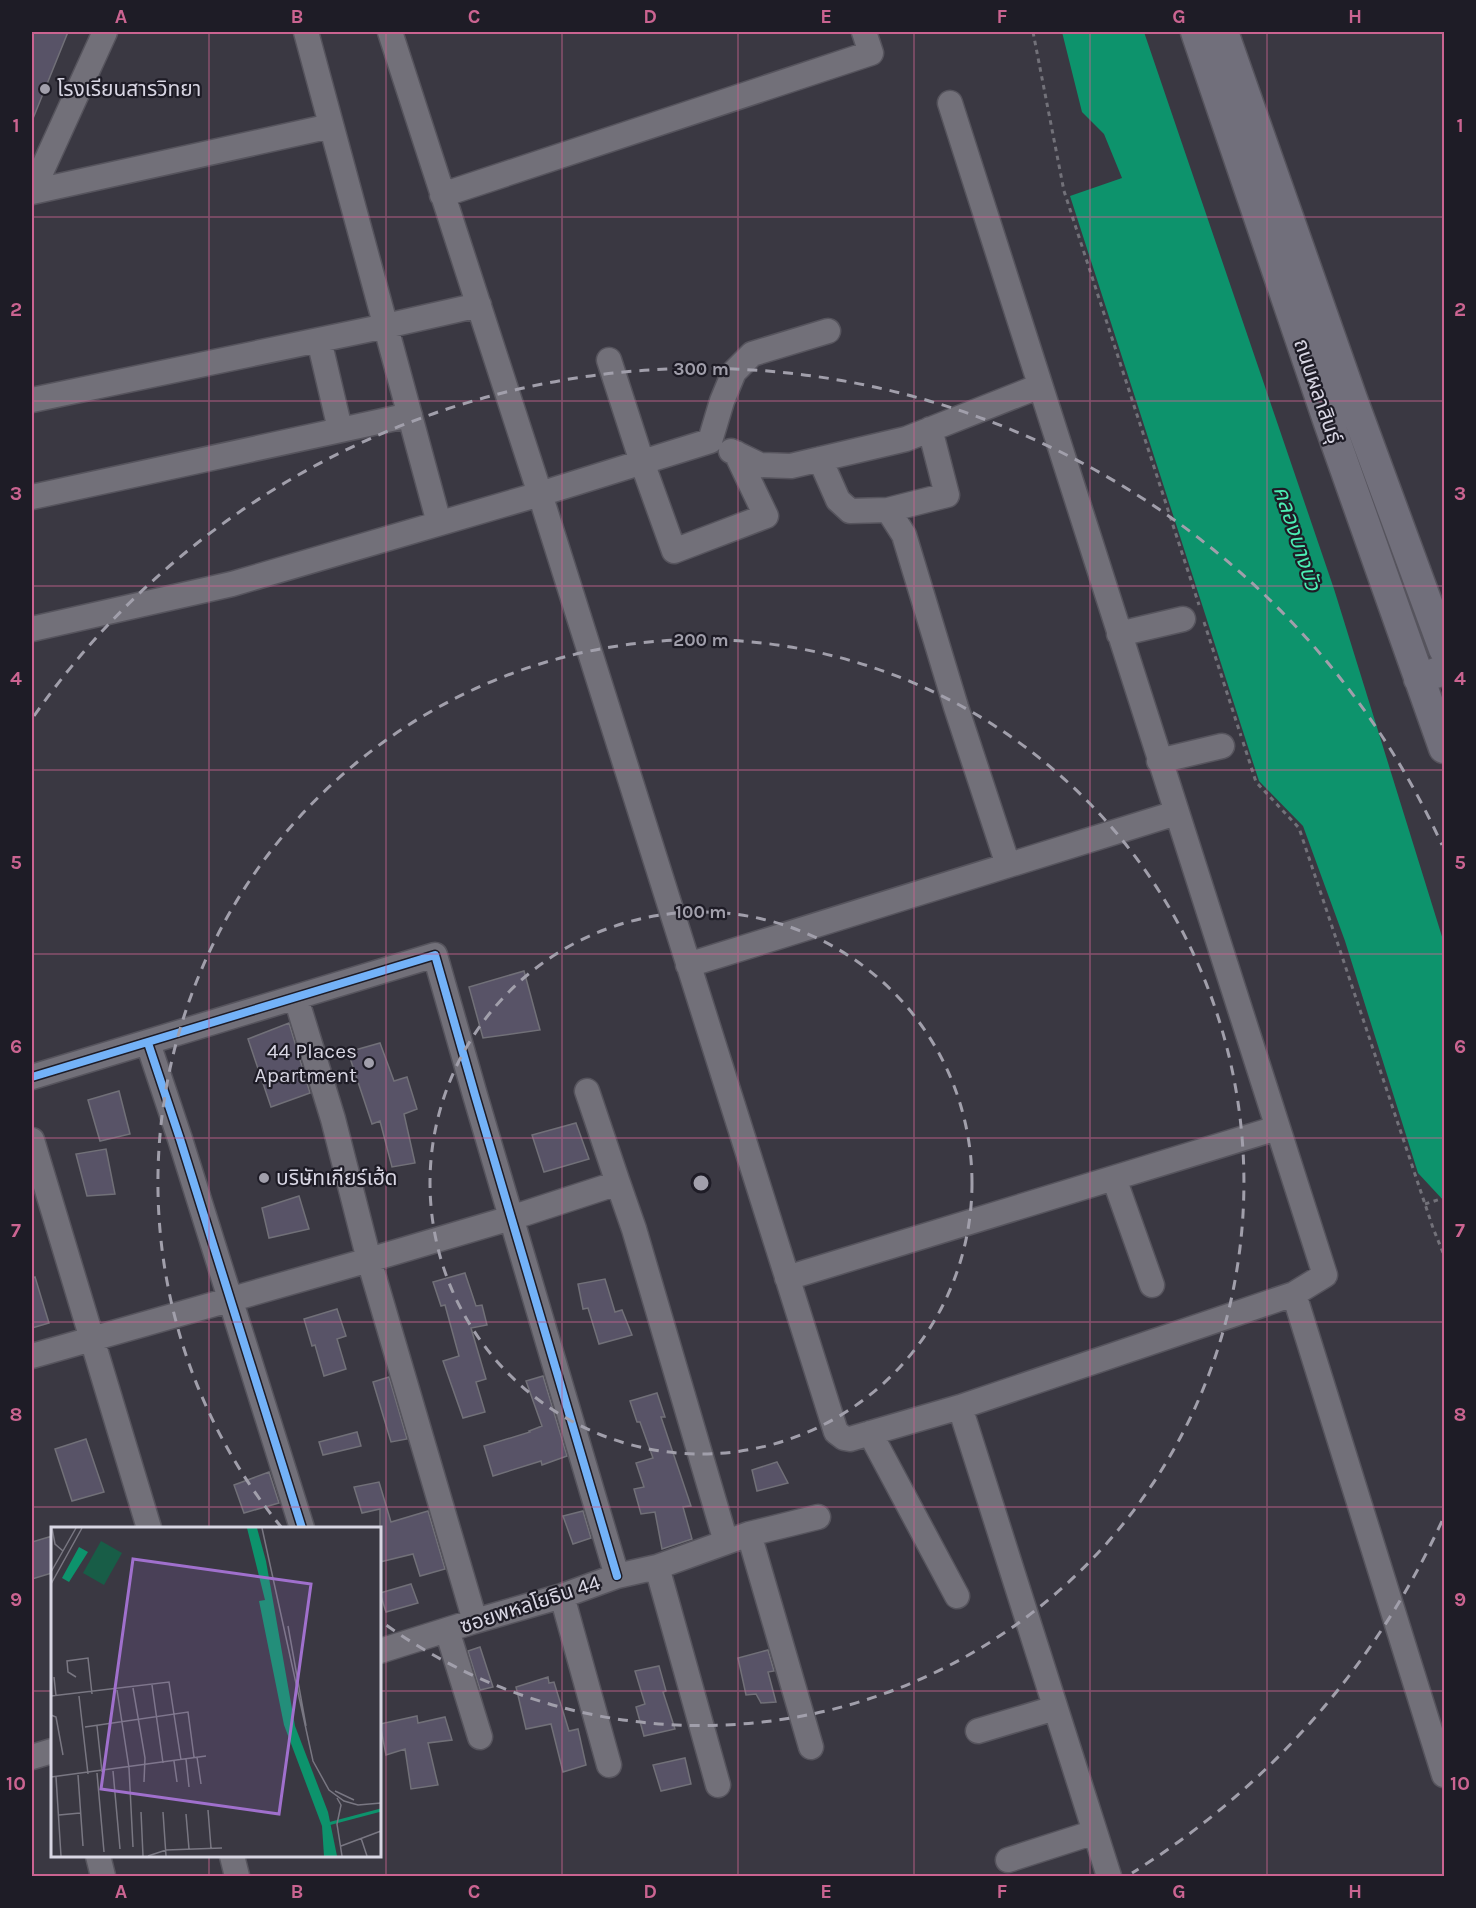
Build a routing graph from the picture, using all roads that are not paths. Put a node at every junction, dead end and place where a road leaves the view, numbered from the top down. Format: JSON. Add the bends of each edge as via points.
{"nodes":[{"id":1,"x":105,"y":32,"type":"edge"},
{"id":2,"x":306,"y":32,"type":"edge"},
{"id":3,"x":390,"y":32,"type":"edge"},
{"id":4,"x":864,"y":32,"type":"edge"},
{"id":5,"x":1196,"y":32,"type":"edge"},
{"id":6,"x":1223,"y":32,"type":"edge"},
{"id":7,"x":950,"y":103,"type":"dead end"},
{"id":8,"x":331,"y":126,"type":"junction"},
{"id":9,"x":32,"y":192,"type":"edge"},
{"id":10,"x":442,"y":195,"type":"junction"},
{"id":11,"x":479,"y":305,"type":"junction"},
{"id":12,"x":386,"y":327,"type":"junction"},
{"id":13,"x":828,"y":331,"type":"dead end"},
{"id":14,"x":319,"y":340,"type":"junction"},
{"id":15,"x":609,"y":360,"type":"dead end"},
{"id":16,"x":1040,"y":386,"type":"junction"},
{"id":17,"x":32,"y":400,"type":"edge"},
{"id":18,"x":410,"y":415,"type":"junction"},
{"id":19,"x":340,"y":429,"type":"junction"},
{"id":20,"x":930,"y":429,"type":"junction"},
{"id":21,"x":710,"y":441,"type":"junction"},
{"id":22,"x":736,"y":453,"type":"junction"},
{"id":23,"x":820,"y":459,"type":"junction"},
{"id":24,"x":642,"y":462,"type":"junction"},
{"id":25,"x":540,"y":494,"type":"junction"},
{"id":26,"x":32,"y":497,"type":"edge"},
{"id":27,"x":888,"y":510,"type":"junction"},
{"id":28,"x":439,"y":523,"type":"junction"},
{"id":29,"x":1183,"y":619,"type":"dead end"},
{"id":30,"x":32,"y":629,"type":"edge"},
{"id":31,"x":1119,"y":634,"type":"junction"},
{"id":32,"x":1444,"y":649,"type":"edge"},
{"id":33,"x":1432,"y":675,"type":"edge"},
{"id":34,"x":1222,"y":746,"type":"dead end"},
{"id":35,"x":1444,"y":748,"type":"edge"},
{"id":36,"x":1159,"y":761,"type":"junction"},
{"id":37,"x":1176,"y":813,"type":"junction"},
{"id":38,"x":1008,"y":866,"type":"junction"},
{"id":39,"x":688,"y":965,"type":"junction"},
{"id":40,"x":296,"y":998,"type":"junction"},
{"id":41,"x":148,"y":1043,"type":"junction"},
{"id":42,"x":32,"y":1077,"type":"edge"},
{"id":43,"x":587,"y":1091,"type":"dead end"},
{"id":44,"x":1277,"y":1128,"type":"junction"},
{"id":45,"x":32,"y":1140,"type":"edge"},
{"id":46,"x":1114,"y":1178,"type":"junction"},
{"id":47,"x":618,"y":1184,"type":"junction"},
{"id":48,"x":511,"y":1218,"type":"junction"},
{"id":49,"x":369,"y":1260,"type":"junction"},
{"id":50,"x":787,"y":1278,"type":"junction"},
{"id":51,"x":1152,"y":1285,"type":"dead end"},
{"id":52,"x":1294,"y":1294,"type":"junction"},
{"id":53,"x":230,"y":1299,"type":"junction"},
{"id":54,"x":92,"y":1338,"type":"junction"},
{"id":55,"x":32,"y":1356,"type":"edge"},
{"id":56,"x":960,"y":1407,"type":"junction"},
{"id":57,"x":870,"y":1433,"type":"junction"},
{"id":58,"x":818,"y":1517,"type":"dead end"},
{"id":59,"x":149,"y":1527,"type":"edge"},
{"id":60,"x":302,"y":1527,"type":"edge"},
{"id":61,"x":749,"y":1534,"type":"junction"},
{"id":62,"x":726,"y":1542,"type":"junction"},
{"id":63,"x":657,"y":1566,"type":"junction"},
{"id":64,"x":617,"y":1576,"type":"junction"},
{"id":65,"x":562,"y":1596,"type":"junction"},
{"id":66,"x":957,"y":1596,"type":"dead end"},
{"id":67,"x":475,"y":1620,"type":"junction"},
{"id":68,"x":447,"y":1630,"type":"junction"},
{"id":69,"x":381,"y":1651,"type":"edge"},
{"id":70,"x":1055,"y":1708,"type":"junction"},
{"id":71,"x":978,"y":1731,"type":"dead end"},
{"id":72,"x":480,"y":1737,"type":"dead end"},
{"id":73,"x":812,"y":1747,"type":"dead end"},
{"id":74,"x":51,"y":1751,"type":"edge"},
{"id":75,"x":32,"y":1756,"type":"edge"},
{"id":76,"x":609,"y":1765,"type":"dead end"},
{"id":77,"x":1444,"y":1775,"type":"edge"},
{"id":78,"x":718,"y":1785,"type":"dead end"},
{"id":79,"x":1095,"y":1832,"type":"junction"},
{"id":80,"x":98,"y":1857,"type":"edge"},
{"id":81,"x":232,"y":1857,"type":"edge"},
{"id":82,"x":1008,"y":1860,"type":"dead end"},
{"id":83,"x":103,"y":1876,"type":"edge"},
{"id":84,"x":237,"y":1876,"type":"edge"},
{"id":85,"x":1109,"y":1876,"type":"edge"}],
"edges":[{"from":1,"to":9,"type":"street"},
{"from":2,"to":8,"type":"street"},
{"from":3,"to":10,"type":"street"},
{"from":4,"to":10,"type":"street","via":[[871,53]]},
{"from":5,"to":33,"type":"main road","name":"ถนนผลาสินธุ์","via":[[1325,412]]},
{"from":6,"to":32,"type":"main road","name":"ถนนผลาสินธุ์"},
{"from":7,"to":16,"type":"street"},
{"from":8,"to":9,"type":"street"},
{"from":8,"to":12,"type":"street"},
{"from":10,"to":11,"type":"street"},
{"from":11,"to":12,"type":"street"},
{"from":11,"to":25,"type":"street"},
{"from":12,"to":14,"type":"street"},
{"from":12,"to":18,"type":"street"},
{"from":13,"to":21,"type":"street","via":[[752,354],[734,372]]},
{"from":14,"to":17,"type":"street"},
{"from":14,"to":19,"type":"street"},
{"from":15,"to":24,"type":"street"},
{"from":16,"to":20,"type":"street"},
{"from":16,"to":31,"type":"street"},
{"from":18,"to":19,"type":"street"},
{"from":18,"to":28,"type":"street"},
{"from":19,"to":26,"type":"street"},
{"from":20,"to":23,"type":"street","via":[[906,439]]},
{"from":20,"to":27,"type":"street","via":[[947,495]]},
{"from":21,"to":22,"type":"street"},
{"from":21,"to":24,"type":"street"},
{"from":22,"to":23,"type":"street","via":[[760,465],[790,466]]},
{"from":22,"to":24,"type":"street","via":[[766,516],[674,551]]},
{"from":23,"to":27,"type":"street","via":[[838,500],[850,511]]},
{"from":24,"to":25,"type":"street"},
{"from":25,"to":28,"type":"street"},
{"from":25,"to":39,"type":"street"},
{"from":27,"to":38,"type":"street","via":[[904,535]]},
{"from":28,"to":30,"type":"street","via":[[232,584]]},
{"from":29,"to":31,"type":"street"},
{"from":31,"to":36,"type":"street"},
{"from":33,"to":35,"type":"main road","name":"ถนนผลาสินธุ์"},
{"from":34,"to":36,"type":"street"},
{"from":36,"to":37,"type":"street"},
{"from":37,"to":38,"type":"street"},
{"from":37,"to":44,"type":"street"},
{"from":38,"to":39,"type":"street"},
{"from":39,"to":50,"type":"street"},
{"from":40,"to":41,"type":"street"},
{"from":40,"to":48,"type":"street","via":[[435,955]]},
{"from":40,"to":49,"type":"street","via":[[333,1119]]},
{"from":41,"to":42,"type":"street"},
{"from":41,"to":53,"type":"street"},
{"from":43,"to":47,"type":"street"},
{"from":44,"to":46,"type":"street"},
{"from":44,"to":52,"type":"street","via":[[1325,1275]]},
{"from":45,"to":54,"type":"street"},
{"from":46,"to":50,"type":"street"},
{"from":46,"to":51,"type":"street"},
{"from":47,"to":48,"type":"street"},
{"from":47,"to":62,"type":"street"},
{"from":48,"to":49,"type":"street"},
{"from":48,"to":64,"type":"street"},
{"from":49,"to":53,"type":"street"},
{"from":49,"to":67,"type":"street"},
{"from":50,"to":57,"type":"street","via":[[836,1432],[850,1439]]},
{"from":52,"to":56,"type":"street"},
{"from":52,"to":77,"type":"street"},
{"from":53,"to":54,"type":"street"},
{"from":53,"to":60,"type":"street"},
{"from":54,"to":55,"type":"street"},
{"from":54,"to":59,"type":"street"},
{"from":56,"to":57,"type":"street"},
{"from":56,"to":70,"type":"street"},
{"from":57,"to":66,"type":"street"},
{"from":58,"to":61,"type":"street","name":"ซอยพหลโยธิน 44"},
{"from":61,"to":62,"type":"street","name":"ซอยพหลโยธิน 44"},
{"from":61,"to":73,"type":"street"},
{"from":62,"to":63,"type":"street","name":"ซอยพหลโยธิน 44"},
{"from":63,"to":64,"type":"street","name":"ซอยพหลโยธิน 44"},
{"from":63,"to":78,"type":"street"},
{"from":64,"to":65,"type":"street","name":"ซอยพหลโยธิน 44"},
{"from":65,"to":67,"type":"street","name":"ซอยพหลโยธิน 44"},
{"from":65,"to":76,"type":"street"},
{"from":67,"to":68,"type":"street","name":"ซอยพหลโยธิน 44"},
{"from":68,"to":69,"type":"street","name":"ซอยพหลโยธิน 44"},
{"from":68,"to":72,"type":"street"},
{"from":70,"to":71,"type":"street"},
{"from":70,"to":79,"type":"street"},
{"from":74,"to":75,"type":"street"},
{"from":79,"to":82,"type":"street"},
{"from":79,"to":85,"type":"street"},
{"from":80,"to":83,"type":"street"},
{"from":81,"to":84,"type":"street"}]}
